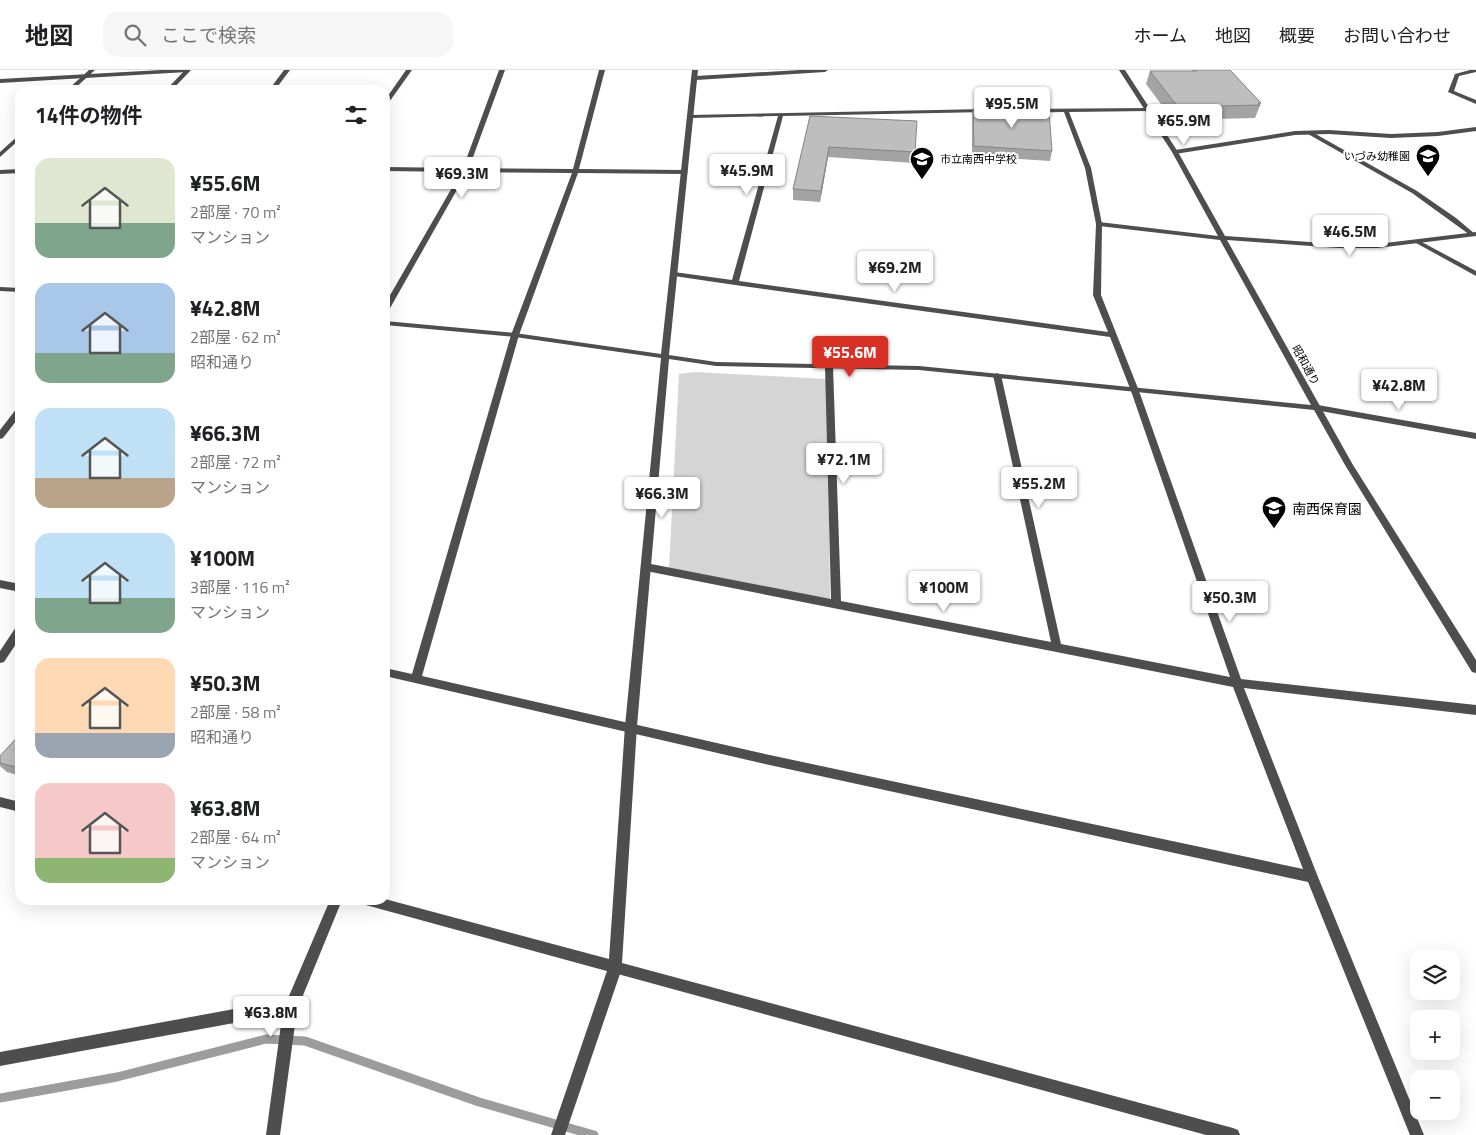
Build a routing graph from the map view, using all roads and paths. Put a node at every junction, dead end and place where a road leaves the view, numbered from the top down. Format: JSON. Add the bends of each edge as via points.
{"nodes":[{"id":1,"x":92,"y":70,"type":"edge"},
{"id":2,"x":187,"y":70,"type":"edge"},
{"id":3,"x":287,"y":70,"type":"edge"},
{"id":4,"x":409,"y":70,"type":"edge"},
{"id":5,"x":502,"y":70,"type":"edge"},
{"id":6,"x":602,"y":70,"type":"edge"},
{"id":7,"x":825,"y":70,"type":"edge"},
{"id":8,"x":1122,"y":70,"type":"edge"},
{"id":9,"x":1476,"y":70,"type":"edge"},
{"id":10,"x":696,"y":74,"type":"edge"},
{"id":11,"x":86,"y":76,"type":"junction"},
{"id":12,"x":0,"y":81,"type":"edge"},
{"id":13,"x":76,"y":85,"type":"edge"},
{"id":14,"x":174,"y":85,"type":"edge"},
{"id":15,"x":276,"y":85,"type":"edge"},
{"id":16,"x":390,"y":97,"type":"edge"},
{"id":17,"x":1476,"y":102,"type":"edge"},
{"id":18,"x":1148,"y":109,"type":"junction"},
{"id":19,"x":1066,"y":110,"type":"junction"},
{"id":20,"x":997,"y":111,"type":"edge"},
{"id":21,"x":1007,"y":111,"type":"edge"},
{"id":22,"x":780,"y":114,"type":"junction"},
{"id":23,"x":691,"y":116,"type":"junction"},
{"id":24,"x":1476,"y":129,"type":"edge"},
{"id":25,"x":1310,"y":134,"type":"junction"},
{"id":26,"x":15,"y":141,"type":"edge"},
{"id":27,"x":1176,"y":152,"type":"junction"},
{"id":28,"x":0,"y":155,"type":"edge"},
{"id":29,"x":390,"y":169,"type":"edge"},
{"id":30,"x":465,"y":170,"type":"junction"},
{"id":31,"x":0,"y":172,"type":"edge"},
{"id":32,"x":15,"y":172,"type":"edge"},
{"id":33,"x":575,"y":172,"type":"junction"},
{"id":34,"x":685,"y":172,"type":"junction"},
{"id":35,"x":1099,"y":224,"type":"junction"},
{"id":36,"x":1474,"y":234,"type":"edge"},
{"id":37,"x":1222,"y":238,"type":"junction"},
{"id":38,"x":1418,"y":242,"type":"junction"},
{"id":39,"x":674,"y":274,"type":"junction"},
{"id":40,"x":1476,"y":274,"type":"edge"},
{"id":41,"x":735,"y":283,"type":"junction"},
{"id":42,"x":0,"y":289,"type":"edge"},
{"id":43,"x":15,"y":290,"type":"edge"},
{"id":44,"x":390,"y":301,"type":"edge"},
{"id":45,"x":390,"y":324,"type":"edge"},
{"id":46,"x":1112,"y":334,"type":"junction"},
{"id":47,"x":515,"y":335,"type":"junction"},
{"id":48,"x":665,"y":357,"type":"junction"},
{"id":49,"x":829,"y":366,"type":"junction"},
{"id":50,"x":997,"y":375,"type":"junction"},
{"id":51,"x":1135,"y":391,"type":"junction"},
{"id":52,"x":1318,"y":408,"type":"junction"},
{"id":53,"x":15,"y":416,"type":"edge"},
{"id":54,"x":0,"y":436,"type":"edge"},
{"id":55,"x":1476,"y":436,"type":"edge"},
{"id":56,"x":646,"y":567,"type":"junction"},
{"id":57,"x":0,"y":584,"type":"edge"},
{"id":58,"x":15,"y":587,"type":"edge"},
{"id":59,"x":836,"y":604,"type":"junction"},
{"id":60,"x":15,"y":637,"type":"edge"},
{"id":61,"x":1057,"y":648,"type":"junction"},
{"id":62,"x":0,"y":659,"type":"edge"},
{"id":63,"x":1476,"y":669,"type":"edge"},
{"id":64,"x":390,"y":673,"type":"edge"},
{"id":65,"x":416,"y":678,"type":"junction"},
{"id":66,"x":1237,"y":684,"type":"junction"},
{"id":67,"x":1476,"y":710,"type":"edge"},
{"id":68,"x":631,"y":726,"type":"junction"},
{"id":69,"x":0,"y":802,"type":"edge"},
{"id":70,"x":15,"y":806,"type":"edge"},
{"id":71,"x":1312,"y":877,"type":"junction"},
{"id":72,"x":334,"y":905,"type":"edge"},
{"id":73,"x":384,"y":905,"type":"edge"},
{"id":74,"x":615,"y":968,"type":"junction"},
{"id":75,"x":289,"y":1014,"type":"junction"},
{"id":76,"x":0,"y":1059,"type":"edge"},
{"id":77,"x":273,"y":1135,"type":"edge"},
{"id":78,"x":558,"y":1135,"type":"edge"},
{"id":79,"x":1233,"y":1135,"type":"edge"},
{"id":80,"x":1417,"y":1135,"type":"edge"}],
"edges":[{"from":1,"to":11,"type":"street"},
{"from":2,"to":11,"type":"street"},
{"from":2,"to":14,"type":"street"},
{"from":3,"to":15,"type":"street"},
{"from":4,"to":16,"type":"street"},
{"from":5,"to":30,"type":"street"},
{"from":6,"to":33,"type":"street"},
{"from":7,"to":10,"type":"street"},
{"from":8,"to":18,"type":"street","name":"昭和通り"},
{"from":9,"to":17,"type":"street","via":[[1457,75],[1451,92]]},
{"from":10,"to":23,"type":"street"},
{"from":11,"to":12,"type":"street"},
{"from":11,"to":13,"type":"street"},
{"from":18,"to":19,"type":"street"},
{"from":18,"to":27,"type":"street","name":"昭和通り"},
{"from":19,"to":21,"type":"street"},
{"from":19,"to":35,"type":"street","via":[[1088,168]]},
{"from":20,"to":22,"type":"street"},
{"from":22,"to":23,"type":"street"},
{"from":22,"to":41,"type":"street"},
{"from":23,"to":34,"type":"street"},
{"from":24,"to":25,"type":"street","via":[[1438,134]]},
{"from":25,"to":27,"type":"street"},
{"from":25,"to":36,"type":"street","via":[[1424,199]]},
{"from":26,"to":28,"type":"street"},
{"from":27,"to":37,"type":"street","name":"昭和通り"},
{"from":29,"to":30,"type":"street"},
{"from":30,"to":33,"type":"street"},
{"from":30,"to":44,"type":"street"},
{"from":31,"to":32,"type":"street"},
{"from":33,"to":34,"type":"street"},
{"from":33,"to":47,"type":"street"},
{"from":34,"to":39,"type":"street"},
{"from":35,"to":37,"type":"street"},
{"from":35,"to":46,"type":"street","via":[[1097,295]]},
{"from":36,"to":38,"type":"street"},
{"from":37,"to":38,"type":"street","via":[[1338,246]]},
{"from":37,"to":52,"type":"street","name":"昭和通り"},
{"from":38,"to":40,"type":"street"},
{"from":39,"to":41,"type":"street"},
{"from":39,"to":48,"type":"street"},
{"from":41,"to":46,"type":"street"},
{"from":42,"to":43,"type":"street"},
{"from":45,"to":47,"type":"street"},
{"from":46,"to":51,"type":"street"},
{"from":47,"to":48,"type":"street"},
{"from":47,"to":65,"type":"street"},
{"from":48,"to":49,"type":"street","via":[[716,364]]},
{"from":48,"to":56,"type":"street"},
{"from":49,"to":50,"type":"street","via":[[919,368]]},
{"from":49,"to":59,"type":"street"},
{"from":50,"to":51,"type":"street"},
{"from":50,"to":61,"type":"street"},
{"from":51,"to":52,"type":"street"},
{"from":51,"to":66,"type":"street"},
{"from":52,"to":55,"type":"street"},
{"from":52,"to":63,"type":"street","name":"昭和通り","via":[[1354,473]]},
{"from":53,"to":54,"type":"street"},
{"from":56,"to":59,"type":"street"},
{"from":56,"to":68,"type":"street"},
{"from":57,"to":58,"type":"street"},
{"from":59,"to":61,"type":"street"},
{"from":60,"to":62,"type":"street"},
{"from":61,"to":66,"type":"street"},
{"from":64,"to":65,"type":"street"},
{"from":65,"to":68,"type":"street"},
{"from":66,"to":67,"type":"street"},
{"from":66,"to":71,"type":"street"},
{"from":68,"to":71,"type":"street"},
{"from":68,"to":74,"type":"street"},
{"from":69,"to":70,"type":"street"},
{"from":71,"to":80,"type":"street"},
{"from":72,"to":75,"type":"street"},
{"from":73,"to":74,"type":"street"},
{"from":74,"to":78,"type":"street"},
{"from":74,"to":79,"type":"street"},
{"from":75,"to":76,"type":"street","via":[[267,1010]]},
{"from":75,"to":77,"type":"street"}]}
